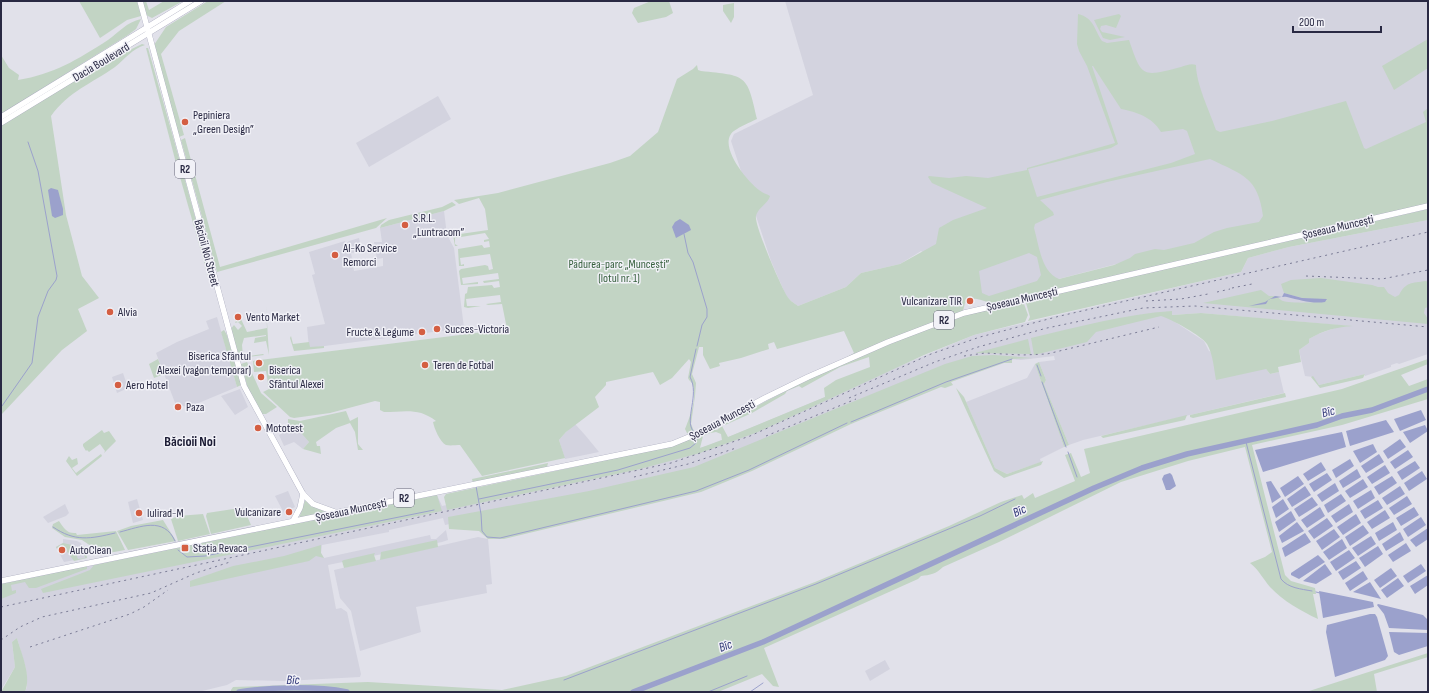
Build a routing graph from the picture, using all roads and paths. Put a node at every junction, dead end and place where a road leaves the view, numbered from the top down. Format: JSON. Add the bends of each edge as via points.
{"nodes":[{"id":1,"x":140,"y":1,"type":"edge"},
{"id":2,"x":190,"y":1,"type":"edge"},
{"id":3,"x":202,"y":1,"type":"edge"},
{"id":4,"x":147,"y":26,"type":"junction"},
{"id":5,"x":149,"y":34,"type":"junction"},
{"id":6,"x":1,"y":117,"type":"edge"},
{"id":7,"x":1,"y":123,"type":"edge"},
{"id":8,"x":1428,"y":206,"type":"edge"},
{"id":9,"x":303,"y":494,"type":"junction"},
{"id":10,"x":337,"y":513,"type":"junction"},
{"id":11,"x":293,"y":522,"type":"junction"},
{"id":12,"x":1,"y":581,"type":"edge"}],
"edges":[{"from":1,"to":4,"type":"main road","name":"Băcioii Noi Street"},
{"from":2,"to":4,"type":"main road","name":"Dacia Boulevard"},
{"from":3,"to":5,"type":"main road","name":"Dacia Boulevard"},
{"from":4,"to":5,"type":"main road","name":"Băcioii Noi Street","number":"R2"},
{"from":4,"to":6,"type":"main road","name":"Dacia Boulevard"},
{"from":5,"to":7,"type":"main road","name":"Dacia Boulevard"},
{"from":5,"to":9,"type":"main road","name":"Băcioii Noi Street","number":"R2","via":[[244,386]]},
{"from":8,"to":10,"type":"main road","name":"Șoseaua Muncești","number":"R2","via":[[964,313],[888,342],[808,377],[689,438],[659,447]]},
{"from":9,"to":10,"type":"main road","name":"Băcioii Noi Street","number":"R2","via":[[316,506]]},
{"from":9,"to":11,"type":"main road"},
{"from":10,"to":11,"type":"main road","name":"Șoseaua Muncești"},
{"from":11,"to":12,"type":"main road","name":"Șoseaua Muncești"}]}
